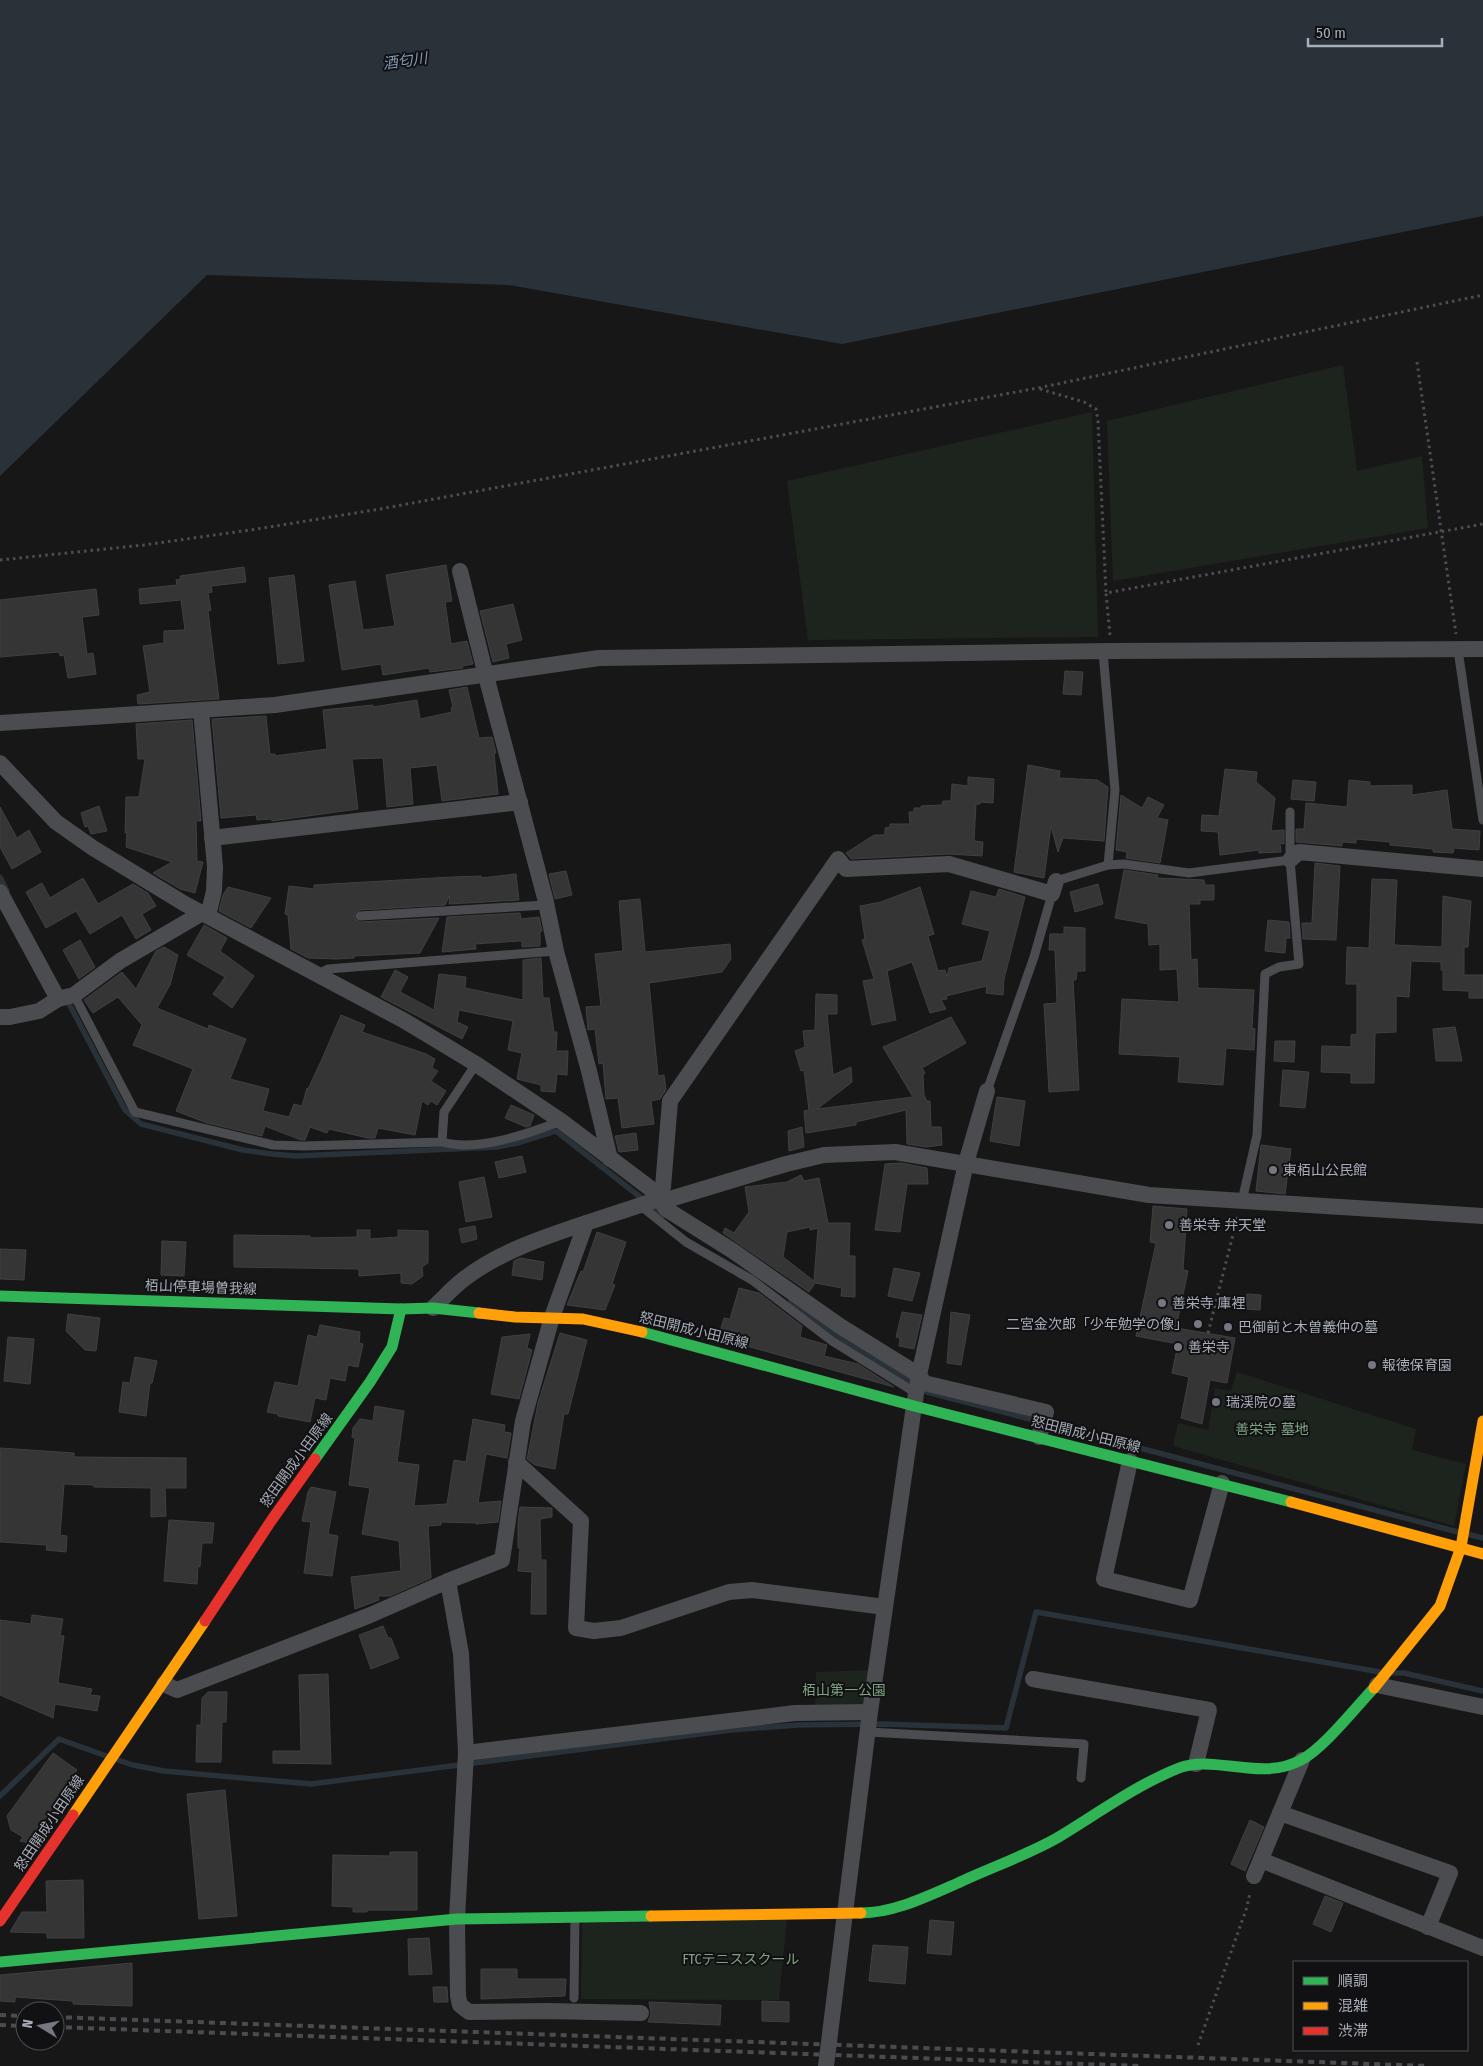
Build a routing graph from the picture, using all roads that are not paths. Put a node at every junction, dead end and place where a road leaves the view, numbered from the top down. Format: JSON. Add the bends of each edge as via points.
{"nodes":[{"id":1,"x":460,"y":571,"type":"dead end"},
{"id":2,"x":1483,"y":649,"type":"edge"},
{"id":3,"x":1458,"y":650,"type":"junction"},
{"id":4,"x":1107,"y":651,"type":"junction"},
{"id":5,"x":486,"y":676,"type":"junction"},
{"id":6,"x":200,"y":710,"type":"junction"},
{"id":7,"x":0,"y":722,"type":"edge"},
{"id":8,"x":0,"y":763,"type":"edge"},
{"id":9,"x":520,"y":802,"type":"junction"},
{"id":10,"x":1290,"y":812,"type":"dead end"},
{"id":11,"x":1483,"y":820,"type":"edge"},
{"id":12,"x":212,"y":838,"type":"junction"},
{"id":13,"x":1290,"y":860,"type":"junction"},
{"id":14,"x":1108,"y":865,"type":"junction"},
{"id":15,"x":1483,"y":869,"type":"edge"},
{"id":16,"x":1054,"y":887,"type":"junction"},
{"id":17,"x":0,"y":892,"type":"edge"},
{"id":18,"x":546,"y":905,"type":"junction"},
{"id":19,"x":205,"y":915,"type":"junction"},
{"id":20,"x":360,"y":916,"type":"dead end"},
{"id":21,"x":556,"y":951,"type":"junction"},
{"id":22,"x":317,"y":975,"type":"junction"},
{"id":23,"x":74,"y":996,"type":"junction"},
{"id":24,"x":58,"y":999,"type":"junction"},
{"id":25,"x":0,"y":1017,"type":"edge"},
{"id":26,"x":476,"y":1064,"type":"junction"},
{"id":27,"x":987,"y":1091,"type":"joint"},
{"id":28,"x":561,"y":1122,"type":"junction"},
{"id":29,"x":442,"y":1142,"type":"junction"},
{"id":30,"x":610,"y":1159,"type":"junction"},
{"id":31,"x":966,"y":1163,"type":"junction"},
{"id":32,"x":658,"y":1199,"type":"junction"},
{"id":33,"x":1242,"y":1201,"type":"junction"},
{"id":34,"x":641,"y":1206,"type":"junction"},
{"id":35,"x":1483,"y":1216,"type":"edge"},
{"id":36,"x":586,"y":1223,"type":"junction"},
{"id":37,"x":0,"y":1296,"type":"edge"},
{"id":38,"x":433,"y":1308,"type":"junction"},
{"id":39,"x":401,"y":1309,"type":"junction"},
{"id":40,"x":552,"y":1317,"type":"junction"},
{"id":41,"x":917,"y":1388,"type":"junction"},
{"id":42,"x":1483,"y":1421,"type":"edge"},
{"id":43,"x":1039,"y":1437,"type":"junction"},
{"id":44,"x":1130,"y":1460,"type":"junction"},
{"id":45,"x":516,"y":1462,"type":"junction"},
{"id":46,"x":1222,"y":1482,"type":"junction"},
{"id":47,"x":1461,"y":1547,"type":"junction"},
{"id":48,"x":1483,"y":1554,"type":"edge"},
{"id":49,"x":448,"y":1582,"type":"junction"},
{"id":50,"x":885,"y":1607,"type":"junction"},
{"id":51,"x":1034,"y":1679,"type":"dead end"},
{"id":52,"x":164,"y":1684,"type":"junction"},
{"id":53,"x":1377,"y":1685,"type":"junction"},
{"id":54,"x":1483,"y":1707,"type":"edge"},
{"id":55,"x":870,"y":1712,"type":"junction"},
{"id":56,"x":868,"y":1732,"type":"junction"},
{"id":57,"x":466,"y":1753,"type":"junction"},
{"id":58,"x":1302,"y":1760,"type":"junction"},
{"id":59,"x":1196,"y":1764,"type":"junction"},
{"id":60,"x":1081,"y":1778,"type":"dead end"},
{"id":61,"x":1280,"y":1813,"type":"junction"},
{"id":62,"x":1261,"y":1860,"type":"junction"},
{"id":63,"x":1254,"y":1876,"type":"road end"},
{"id":64,"x":846,"y":1913,"type":"junction"},
{"id":65,"x":575,"y":1917,"type":"junction"},
{"id":66,"x":458,"y":1920,"type":"junction"},
{"id":67,"x":0,"y":1921,"type":"edge"},
{"id":68,"x":1428,"y":1926,"type":"junction"},
{"id":69,"x":1483,"y":1948,"type":"edge"},
{"id":70,"x":0,"y":1962,"type":"edge"},
{"id":71,"x":574,"y":1998,"type":"dead end"},
{"id":72,"x":641,"y":2013,"type":"dead end"},
{"id":73,"x":826,"y":2066,"type":"edge"}],
"edges":[{"from":1,"to":5,"type":"street"},
{"from":2,"to":3,"type":"street"},
{"from":3,"to":4,"type":"street"},
{"from":3,"to":11,"type":"lane"},
{"from":4,"to":5,"type":"street","via":[[599,658]]},
{"from":4,"to":14,"type":"lane","via":[[1115,790]]},
{"from":5,"to":6,"type":"street","via":[[275,705]]},
{"from":5,"to":9,"type":"street"},
{"from":6,"to":7,"type":"street"},
{"from":6,"to":12,"type":"street"},
{"from":8,"to":19,"type":"street","via":[[56,822]]},
{"from":9,"to":12,"type":"street"},
{"from":9,"to":18,"type":"street"},
{"from":10,"to":13,"type":"lane"},
{"from":12,"to":19,"type":"street","via":[[214,891]]},
{"from":13,"to":14,"type":"lane","via":[[1189,873],[1124,864]]},
{"from":13,"to":15,"type":"street","via":[[1299,852]]},
{"from":13,"to":33,"type":"lane","via":[[1299,964],[1279,967],[1265,974],[1257,1135]]},
{"from":14,"to":16,"type":"lane"},
{"from":16,"to":27,"type":"lane","via":[[1034,957]]},
{"from":16,"to":32,"type":"street","via":[[949,864],[846,869],[838,858],[670,1101],[663,1187]]},
{"from":17,"to":24,"type":"street"},
{"from":18,"to":20,"type":"lane"},
{"from":18,"to":21,"type":"street"},
{"from":19,"to":22,"type":"street"},
{"from":19,"to":23,"type":"street","via":[[120,961]]},
{"from":21,"to":22,"type":"lane","via":[[328,969]]},
{"from":21,"to":30,"type":"street"},
{"from":22,"to":26,"type":"street","via":[[403,1020]]},
{"from":23,"to":24,"type":"street"},
{"from":23,"to":29,"type":"lane","via":[[136,1112],[273,1145]]},
{"from":24,"to":25,"type":"street","via":[[38,1011]]},
{"from":26,"to":28,"type":"street"},
{"from":26,"to":29,"type":"lane","via":[[444,1112]]},
{"from":27,"to":31,"type":"street"},
{"from":28,"to":29,"type":"lane","via":[[501,1141],[453,1145]]},
{"from":28,"to":30,"type":"street"},
{"from":30,"to":32,"type":"street","via":[[655,1192]]},
{"from":31,"to":32,"type":"street","via":[[895,1152],[824,1156],[786,1164],[670,1199]]},
{"from":31,"to":33,"type":"street","via":[[1149,1195]]},
{"from":31,"to":41,"type":"street"},
{"from":32,"to":34,"type":"street"},
{"from":32,"to":41,"type":"street","via":[[666,1208],[840,1326]]},
{"from":33,"to":35,"type":"street"},
{"from":34,"to":36,"type":"street"},
{"from":34,"to":41,"type":"lane","via":[[686,1242],[752,1280],[832,1341]]},
{"from":36,"to":38,"type":"street","via":[[521,1246],[494,1261],[464,1279]]},
{"from":36,"to":40,"type":"street"},
{"from":37,"to":39,"type":"main road","name":"栢山停車場曽我線"},
{"from":38,"to":39,"type":"main road","name":"怒田開成小田原線"},
{"from":38,"to":40,"type":"main road","name":"怒田開成小田原線"},
{"from":39,"to":52,"type":"main road","name":"怒田開成小田原線","via":[[392,1347],[271,1521]]},
{"from":40,"to":41,"type":"main road","name":"怒田開成小田原線","via":[[627,1328]]},
{"from":40,"to":45,"type":"street","via":[[523,1421]]},
{"from":41,"to":43,"type":"main road","name":"怒田開成小田原線"},
{"from":41,"to":43,"type":"street","via":[[924,1383],[1046,1412]]},
{"from":41,"to":50,"type":"street"},
{"from":42,"to":47,"type":"main road"},
{"from":43,"to":44,"type":"main road","name":"怒田開成小田原線"},
{"from":44,"to":46,"type":"main road","name":"怒田開成小田原線"},
{"from":44,"to":46,"type":"street","via":[[1104,1580],[1190,1600]]},
{"from":45,"to":49,"type":"street","via":[[502,1560]]},
{"from":45,"to":50,"type":"street","via":[[581,1521],[576,1628],[594,1632],[621,1628],[730,1592],[752,1590]]},
{"from":46,"to":47,"type":"main road","name":"怒田開成小田原線"},
{"from":47,"to":48,"type":"main road","name":"怒田開成小田原線"},
{"from":47,"to":53,"type":"main road","via":[[1440,1606]]},
{"from":49,"to":52,"type":"street","via":[[177,1690]]},
{"from":49,"to":57,"type":"street","via":[[461,1654]]},
{"from":50,"to":55,"type":"street"},
{"from":51,"to":59,"type":"street","via":[[1209,1710]]},
{"from":52,"to":67,"type":"main road","name":"怒田開成小田原線"},
{"from":53,"to":54,"type":"street"},
{"from":53,"to":58,"type":"main road"},
{"from":55,"to":56,"type":"street"},
{"from":55,"to":57,"type":"street","via":[[796,1713]]},
{"from":56,"to":60,"type":"lane","via":[[1084,1744]]},
{"from":56,"to":64,"type":"street"},
{"from":57,"to":66,"type":"street"},
{"from":58,"to":59,"type":"main road","via":[[1271,1769]]},
{"from":58,"to":61,"type":"street"},
{"from":59,"to":64,"type":"main road","via":[[1154,1779],[1055,1839],[976,1876],[877,1913]]},
{"from":61,"to":62,"type":"street"},
{"from":61,"to":68,"type":"street","via":[[1450,1873]]},
{"from":62,"to":63,"type":"street"},
{"from":62,"to":68,"type":"street"},
{"from":64,"to":65,"type":"main road"},
{"from":64,"to":73,"type":"street"},
{"from":65,"to":66,"type":"main road"},
{"from":65,"to":71,"type":"lane"},
{"from":66,"to":70,"type":"main road"},
{"from":66,"to":72,"type":"street","via":[[458,1996],[464,2010]]},
{"from":68,"to":69,"type":"street"}]}
